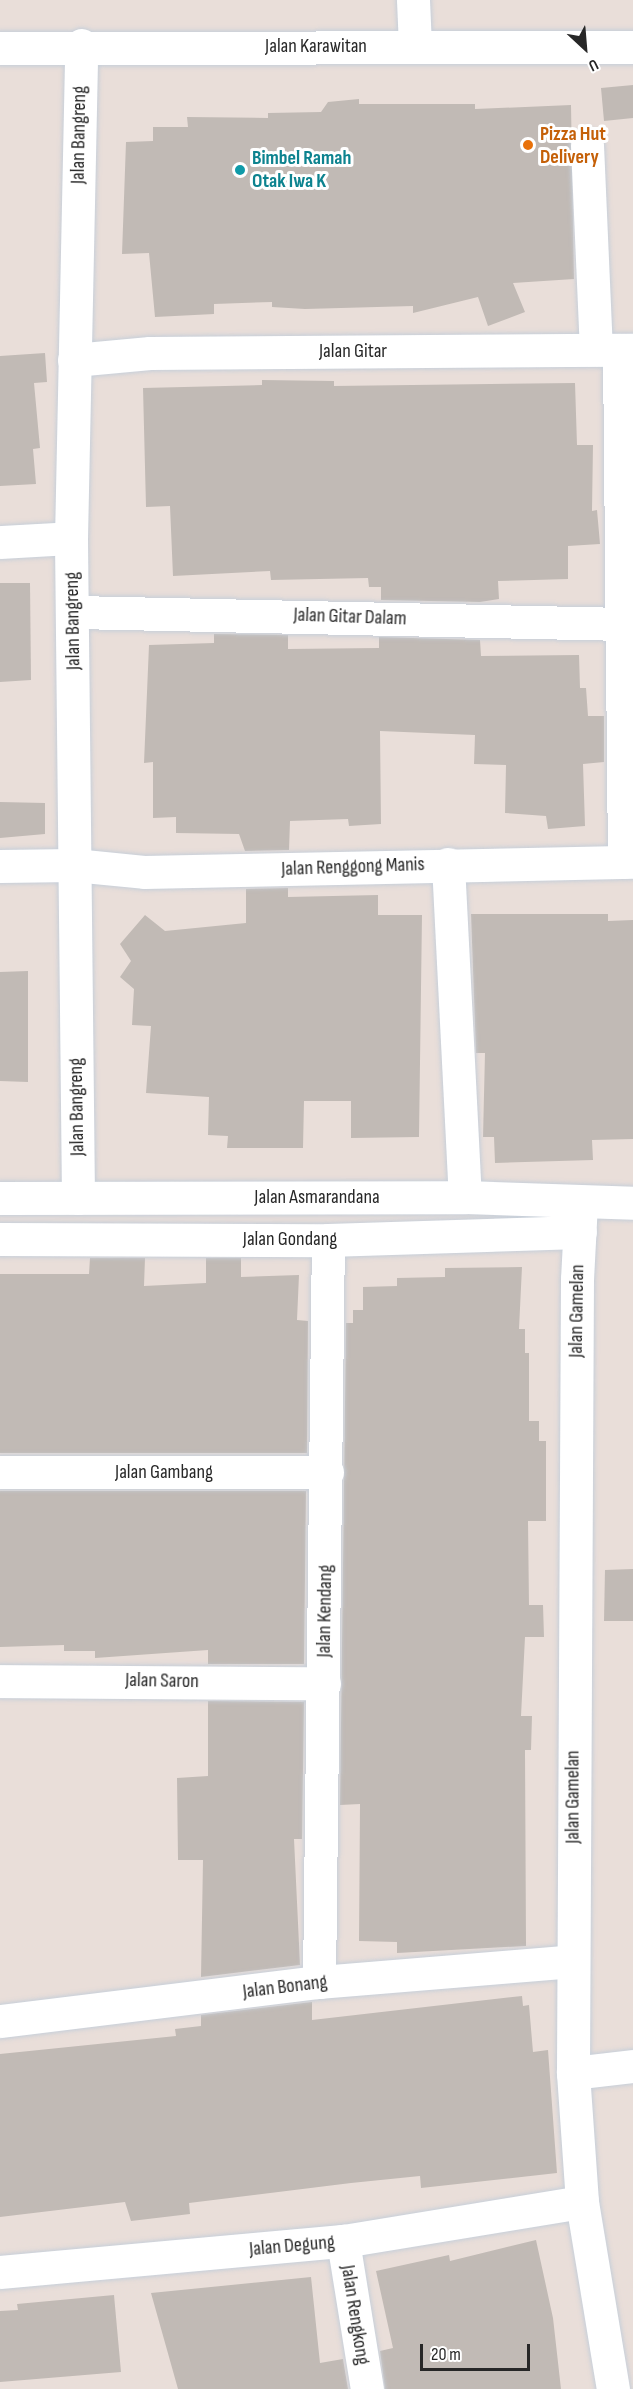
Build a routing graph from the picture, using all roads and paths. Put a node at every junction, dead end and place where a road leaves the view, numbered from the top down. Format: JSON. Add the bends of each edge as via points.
{"nodes":[{"id":1,"x":412,"y":0,"type":"edge"},
{"id":2,"x":81,"y":45,"type":"junction"},
{"id":3,"x":415,"y":46,"type":"junction"},
{"id":4,"x":633,"y":47,"type":"edge"},
{"id":5,"x":0,"y":48,"type":"edge"},
{"id":6,"x":587,"y":145,"type":"dead end"},
{"id":7,"x":616,"y":350,"type":"edge"},
{"id":8,"x":74,"y":360,"type":"junction"},
{"id":9,"x":71,"y":538,"type":"junction"},
{"id":10,"x":0,"y":542,"type":"edge"},
{"id":11,"x":75,"y":612,"type":"junction"},
{"id":12,"x":625,"y":624,"type":"junction"},
{"id":13,"x":629,"y":862,"type":"edge"},
{"id":14,"x":448,"y":864,"type":"junction"},
{"id":15,"x":74,"y":865,"type":"junction"},
{"id":16,"x":0,"y":866,"type":"edge"},
{"id":17,"x":465,"y":1197,"type":"junction"},
{"id":18,"x":0,"y":1198,"type":"edge"},
{"id":19,"x":78,"y":1198,"type":"junction"},
{"id":20,"x":633,"y":1203,"type":"edge"},
{"id":21,"x":581,"y":1218,"type":"junction"},
{"id":22,"x":0,"y":1239,"type":"edge"},
{"id":23,"x":328,"y":1240,"type":"junction"},
{"id":24,"x":0,"y":1472,"type":"edge"},
{"id":25,"x":327,"y":1472,"type":"junction"},
{"id":26,"x":0,"y":1682,"type":"edge"},
{"id":27,"x":324,"y":1683,"type":"junction"},
{"id":28,"x":572,"y":1961,"type":"junction"},
{"id":29,"x":319,"y":1982,"type":"junction"},
{"id":30,"x":0,"y":2021,"type":"edge"},
{"id":31,"x":633,"y":2066,"type":"edge"},
{"id":32,"x":573,"y":2073,"type":"junction"},
{"id":33,"x":582,"y":2202,"type":"junction"},
{"id":34,"x":343,"y":2241,"type":"junction"},
{"id":35,"x":0,"y":2272,"type":"edge"},
{"id":36,"x":367,"y":2389,"type":"edge"},
{"id":37,"x":613,"y":2389,"type":"edge"}],
"edges":[{"from":1,"to":3,"type":"street"},
{"from":2,"to":3,"type":"street","name":"Jalan Karawitan"},
{"from":2,"to":5,"type":"street","name":"Jalan Karawitan"},
{"from":2,"to":8,"type":"street","name":"Jalan Bangreng"},
{"from":3,"to":4,"type":"street","name":"Jalan Karawitan"},
{"from":6,"to":7,"type":"street"},
{"from":7,"to":8,"type":"street","name":"Jalan Gitar","via":[[150,353]]},
{"from":7,"to":12,"type":"street"},
{"from":8,"to":9,"type":"street","name":"Jalan Bangreng"},
{"from":9,"to":10,"type":"street"},
{"from":9,"to":11,"type":"street","name":"Jalan Bangreng"},
{"from":11,"to":12,"type":"street","name":"Jalan Gitar Dalam"},
{"from":11,"to":15,"type":"street","name":"Jalan Bangreng"},
{"from":12,"to":13,"type":"street"},
{"from":13,"to":14,"type":"street","name":"Jalan Renggong Manis"},
{"from":14,"to":15,"type":"street","name":"Jalan Renggong Manis","via":[[144,872]]},
{"from":14,"to":17,"type":"street"},
{"from":15,"to":16,"type":"street","name":"Jalan Renggong Manis"},
{"from":15,"to":19,"type":"street","name":"Jalan Bangreng"},
{"from":17,"to":19,"type":"street","name":"Jalan Asmarandana"},
{"from":17,"to":21,"type":"street","name":"Jalan Asmarandana"},
{"from":18,"to":19,"type":"street","name":"Jalan Asmarandana"},
{"from":20,"to":21,"type":"street","name":"Jalan Asmarandana"},
{"from":21,"to":23,"type":"street","name":"Jalan Gondang"},
{"from":21,"to":28,"type":"street","name":"Jalan Gamelan"},
{"from":22,"to":23,"type":"street","name":"Jalan Gondang"},
{"from":23,"to":25,"type":"street","name":"Jalan Kendang"},
{"from":24,"to":25,"type":"street","name":"Jalan Gambang"},
{"from":25,"to":27,"type":"street","name":"Jalan Kendang"},
{"from":26,"to":27,"type":"street","name":"Jalan Saron"},
{"from":27,"to":29,"type":"street","name":"Jalan Kendang"},
{"from":28,"to":29,"type":"street","name":"Jalan Bonang"},
{"from":28,"to":32,"type":"street","name":"Jalan Gamelan"},
{"from":29,"to":30,"type":"street","name":"Jalan Bonang"},
{"from":31,"to":32,"type":"street"},
{"from":32,"to":33,"type":"street","name":"Jalan Gamelan"},
{"from":33,"to":34,"type":"street","name":"Jalan Degung"},
{"from":33,"to":37,"type":"street","name":"Jalan Gamelan"},
{"from":34,"to":35,"type":"street","name":"Jalan Degung"},
{"from":34,"to":36,"type":"street","name":"Jalan Rengkong"}]}
